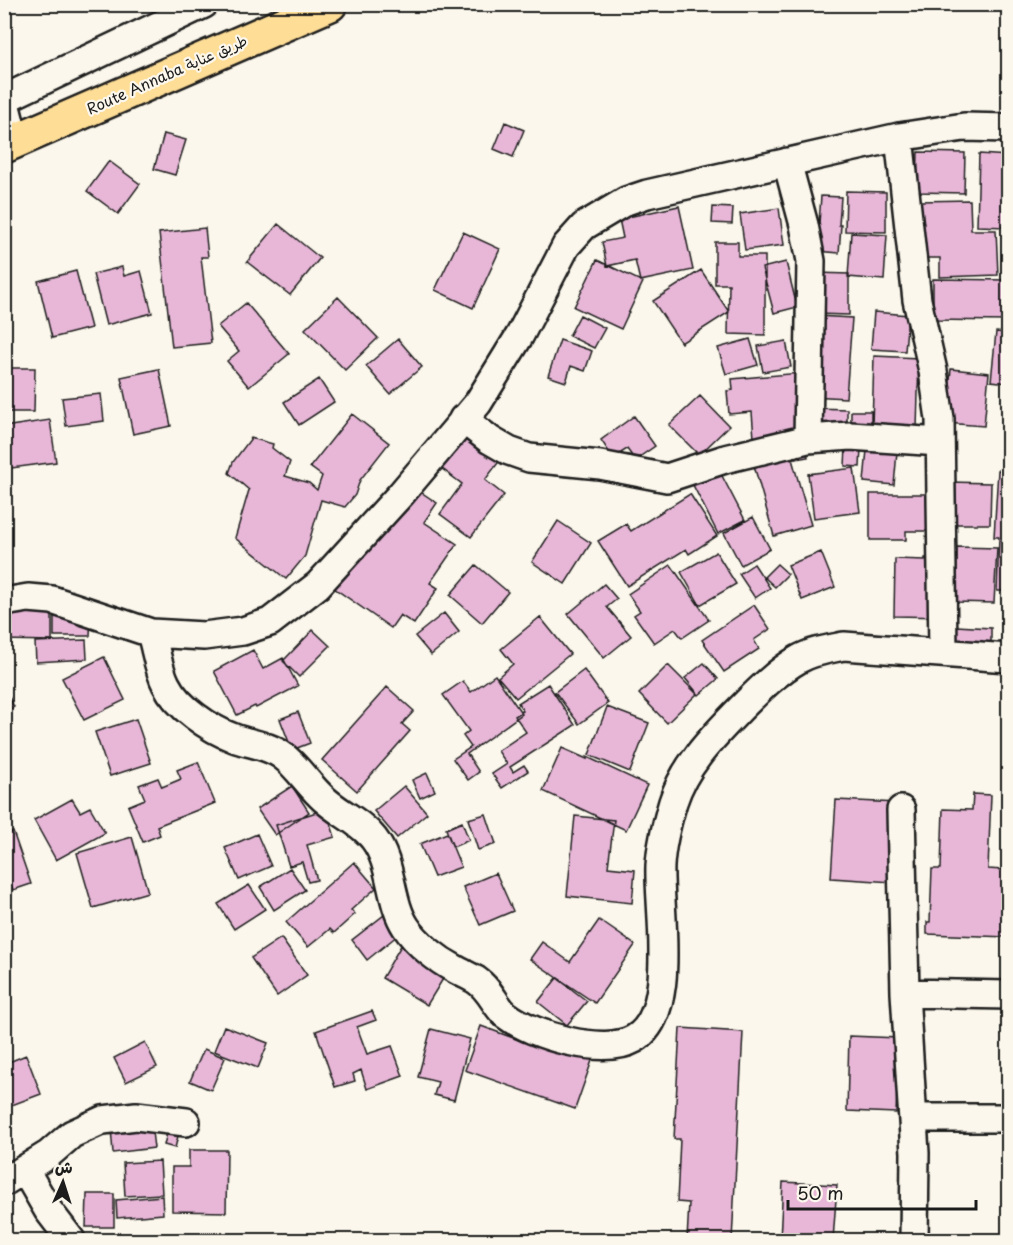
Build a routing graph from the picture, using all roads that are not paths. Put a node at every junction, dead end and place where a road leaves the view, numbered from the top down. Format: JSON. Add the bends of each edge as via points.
{"nodes":[{"id":1,"x":204,"y":4,"type":"edge"},
{"id":2,"x":330,"y":4,"type":"edge"},
{"id":3,"x":4,"y":99,"type":"edge"},
{"id":4,"x":1008,"y":128,"type":"edge"},
{"id":5,"x":899,"y":137,"type":"junction"},
{"id":6,"x":10,"y":144,"type":"edge"},
{"id":7,"x":788,"y":162,"type":"junction"},
{"id":8,"x":463,"y":419,"type":"junction"},
{"id":9,"x":808,"y":439,"type":"junction"},
{"id":10,"x":940,"y":442,"type":"junction"},
{"id":11,"x":4,"y":602,"type":"edge"},
{"id":12,"x":151,"y":633,"type":"junction"},
{"id":13,"x":943,"y":652,"type":"junction"},
{"id":14,"x":1008,"y":658,"type":"edge"},
{"id":15,"x":901,"y":810,"type":"dead end"},
{"id":16,"x":905,"y":993,"type":"junction"},
{"id":17,"x":1008,"y":995,"type":"edge"},
{"id":18,"x":912,"y":1118,"type":"junction"},
{"id":19,"x":1008,"y":1118,"type":"edge"},
{"id":20,"x":186,"y":1122,"type":"dead end"},
{"id":21,"x":15,"y":1176,"type":"edge"},
{"id":22,"x":71,"y":1240,"type":"edge"},
{"id":23,"x":914,"y":1240,"type":"edge"}],
"edges":[{"from":1,"to":3,"type":"street"},
{"from":2,"to":6,"type":"main road","name":"Route Annaba طريق عنابة"},
{"from":3,"to":6,"type":"street"},
{"from":4,"to":5,"type":"street","via":[[964,127]]},
{"from":5,"to":7,"type":"street"},
{"from":5,"to":10,"type":"street","via":[[917,300],[933,371]]},
{"from":7,"to":8,"type":"street","via":[[626,201],[584,226],[566,246],[520,335],[478,403]]},
{"from":7,"to":9,"type":"street","via":[[811,261]]},
{"from":8,"to":9,"type":"street","via":[[509,451],[529,458],[600,465],[667,478]]},
{"from":8,"to":12,"type":"street","via":[[318,585],[270,622],[243,631],[204,636]]},
{"from":9,"to":10,"type":"street","via":[[850,436]]},
{"from":10,"to":13,"type":"street"},
{"from":11,"to":12,"type":"street","via":[[52,600]]},
{"from":12,"to":13,"type":"street","via":[[165,684],[180,704],[232,738],[284,756],[325,800],[374,839],[385,859],[406,927],[425,948],[476,980],[503,1013],[519,1023],[550,1036],[593,1046],[615,1046],[633,1040],[647,1030],[656,1012],[662,982],[660,864],[673,801],[684,775],[706,744],[777,675],[798,659],[818,651],[844,646]]},
{"from":13,"to":14,"type":"street"},
{"from":15,"to":16,"type":"street"},
{"from":16,"to":17,"type":"street"},
{"from":16,"to":18,"type":"street"},
{"from":18,"to":19,"type":"street"},
{"from":18,"to":23,"type":"street"},
{"from":20,"to":21,"type":"street","via":[[136,1116],[103,1120],[72,1134]]},
{"from":21,"to":22,"type":"street"}]}
